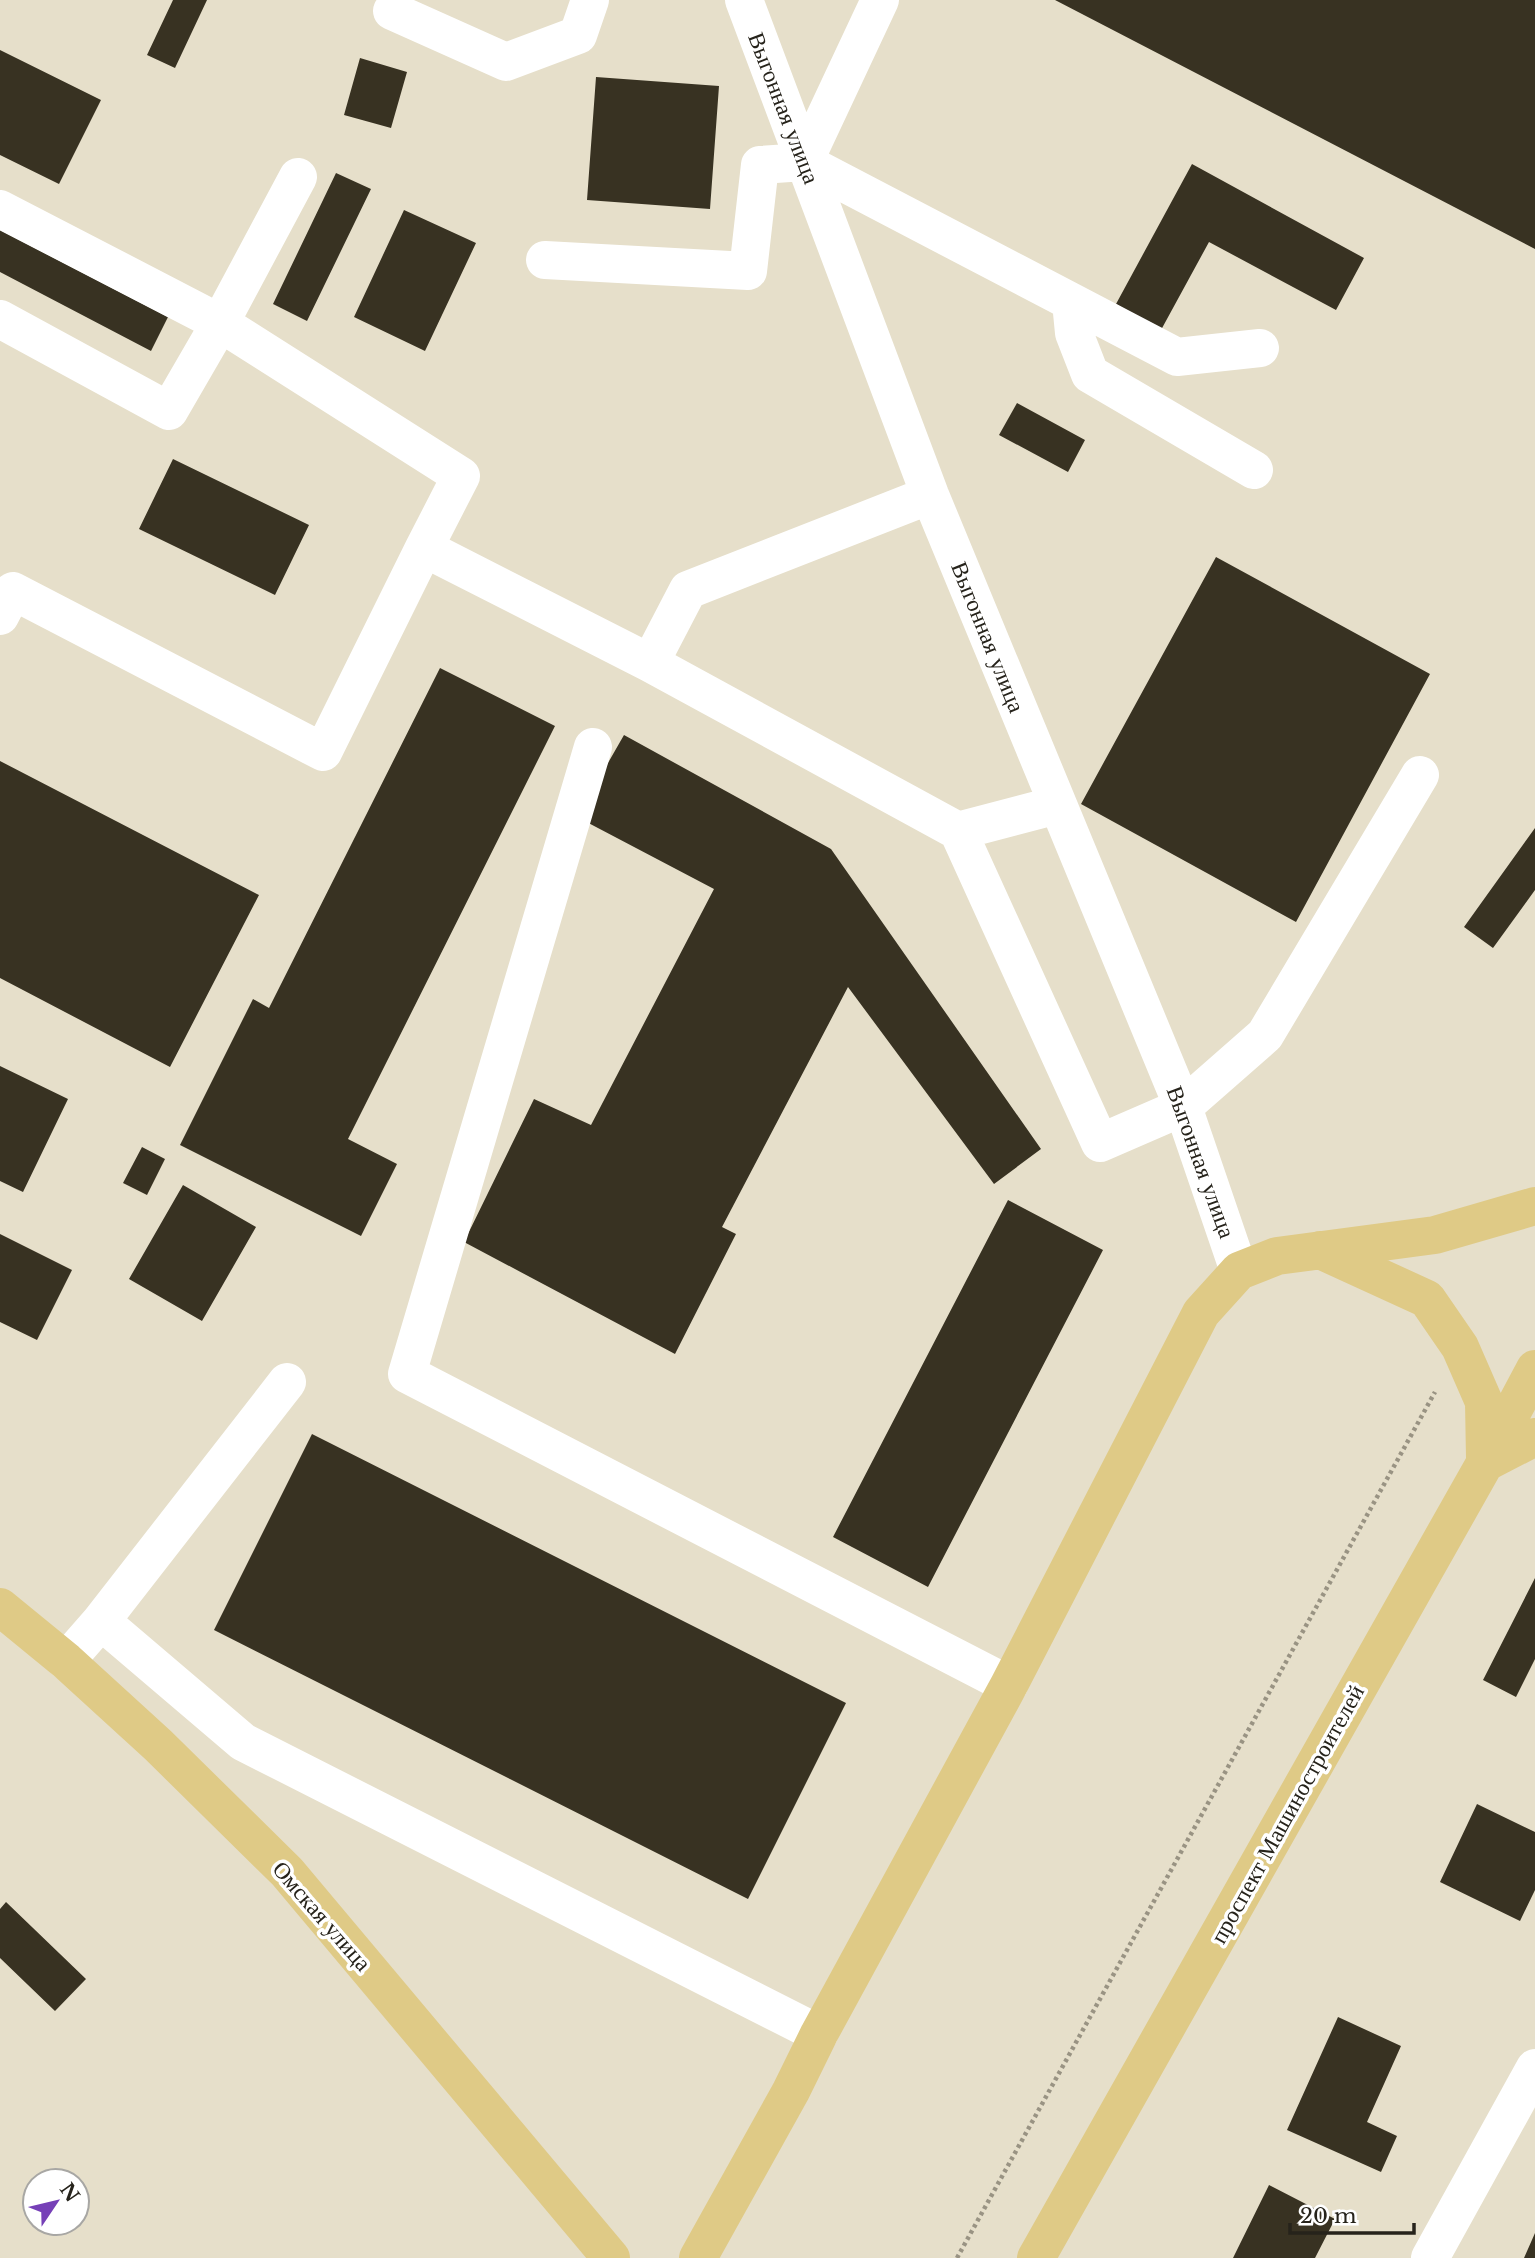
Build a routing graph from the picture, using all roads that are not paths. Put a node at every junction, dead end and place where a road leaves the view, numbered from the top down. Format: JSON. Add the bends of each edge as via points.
{"nodes":[{"id":1,"x":590,"y":0,"type":"edge"},
{"id":2,"x":744,"y":0,"type":"edge"},
{"id":3,"x":880,"y":0,"type":"edge"},
{"id":4,"x":392,"y":11,"type":"dead end"},
{"id":5,"x":804,"y":162,"type":"junction"},
{"id":6,"x":298,"y":177,"type":"dead end"},
{"id":7,"x":0,"y":209,"type":"edge"},
{"id":8,"x":545,"y":260,"type":"dead end"},
{"id":9,"x":1071,"y":302,"type":"junction"},
{"id":10,"x":0,"y":320,"type":"edge"},
{"id":11,"x":220,"y":323,"type":"junction"},
{"id":12,"x":1260,"y":348,"type":"dead end"},
{"id":13,"x":1254,"y":470,"type":"dead end"},
{"id":14,"x":930,"y":495,"type":"junction"},
{"id":15,"x":424,"y":548,"type":"junction"},
{"id":16,"x":4,"y":597,"type":"edge"},
{"id":17,"x":650,"y":663,"type":"junction"},
{"id":18,"x":593,"y":747,"type":"dead end"},
{"id":19,"x":1420,"y":775,"type":"dead end"},
{"id":20,"x":1057,"y":804,"type":"junction"},
{"id":21,"x":958,"y":831,"type":"junction"},
{"id":22,"x":1182,"y":1107,"type":"junction"},
{"id":23,"x":1535,"y":1206,"type":"edge"},
{"id":24,"x":1320,"y":1250,"type":"junction"},
{"id":25,"x":1240,"y":1271,"type":"junction"},
{"id":26,"x":1535,"y":1369,"type":"edge"},
{"id":27,"x":287,"y":1382,"type":"dead end"},
{"id":28,"x":1535,"y":1437,"type":"edge"},
{"id":29,"x":1485,"y":1463,"type":"junction"},
{"id":30,"x":0,"y":1607,"type":"edge"},
{"id":31,"x":102,"y":1621,"type":"junction"},
{"id":32,"x":66,"y":1661,"type":"junction"},
{"id":33,"x":1009,"y":1685,"type":"junction"},
{"id":34,"x":819,"y":2034,"type":"junction"},
{"id":35,"x":1535,"y":2068,"type":"edge"},
{"id":36,"x":611,"y":2258,"type":"edge"},
{"id":37,"x":698,"y":2258,"type":"edge"},
{"id":38,"x":1036,"y":2258,"type":"edge"},
{"id":39,"x":1430,"y":2258,"type":"edge"}],
"edges":[{"from":1,"to":4,"type":"street","via":[[578,35],[506,62]]},
{"from":2,"to":5,"type":"street","name":"Выгонная улица"},
{"from":3,"to":5,"type":"street"},
{"from":5,"to":8,"type":"street","via":[[760,164],[748,271]]},
{"from":5,"to":9,"type":"street"},
{"from":5,"to":14,"type":"street","name":"Выгонная улица"},
{"from":6,"to":11,"type":"street"},
{"from":7,"to":11,"type":"street"},
{"from":9,"to":12,"type":"street","via":[[1177,358]]},
{"from":9,"to":13,"type":"street","via":[[1074,333],[1090,374]]},
{"from":10,"to":11,"type":"street","via":[[169,411]]},
{"from":11,"to":15,"type":"street","via":[[461,476]]},
{"from":14,"to":17,"type":"street","via":[[688,590]]},
{"from":14,"to":20,"type":"street","name":"Выгонная улица"},
{"from":15,"to":16,"type":"street","via":[[323,752]]},
{"from":15,"to":17,"type":"street"},
{"from":17,"to":21,"type":"street"},
{"from":18,"to":33,"type":"street","via":[[407,1374]]},
{"from":19,"to":22,"type":"street","via":[[1265,1035]]},
{"from":20,"to":21,"type":"street"},
{"from":20,"to":22,"type":"street","name":"Выгонная улица"},
{"from":21,"to":22,"type":"street","via":[[1100,1143]]},
{"from":22,"to":25,"type":"street","name":"Выгонная улица"},
{"from":23,"to":24,"type":"main road","via":[[1435,1235]]},
{"from":24,"to":25,"type":"main road","via":[[1277,1256]]},
{"from":24,"to":29,"type":"main road","via":[[1427,1298],[1460,1347],[1484,1402]]},
{"from":25,"to":33,"type":"main road","via":[[1201,1313]]},
{"from":26,"to":29,"type":"main road","name":"проспект Машиностроителей"},
{"from":27,"to":31,"type":"street"},
{"from":28,"to":29,"type":"main road"},
{"from":29,"to":38,"type":"main road","name":"проспект Машиностроителей"},
{"from":30,"to":32,"type":"main road","name":"Омская улица"},
{"from":31,"to":32,"type":"street"},
{"from":31,"to":34,"type":"street","via":[[243,1742]]},
{"from":32,"to":36,"type":"main road","name":"Омская улица","via":[[287,1872]]},
{"from":33,"to":34,"type":"main road"},
{"from":34,"to":37,"type":"main road"},
{"from":35,"to":39,"type":"street"}]}
